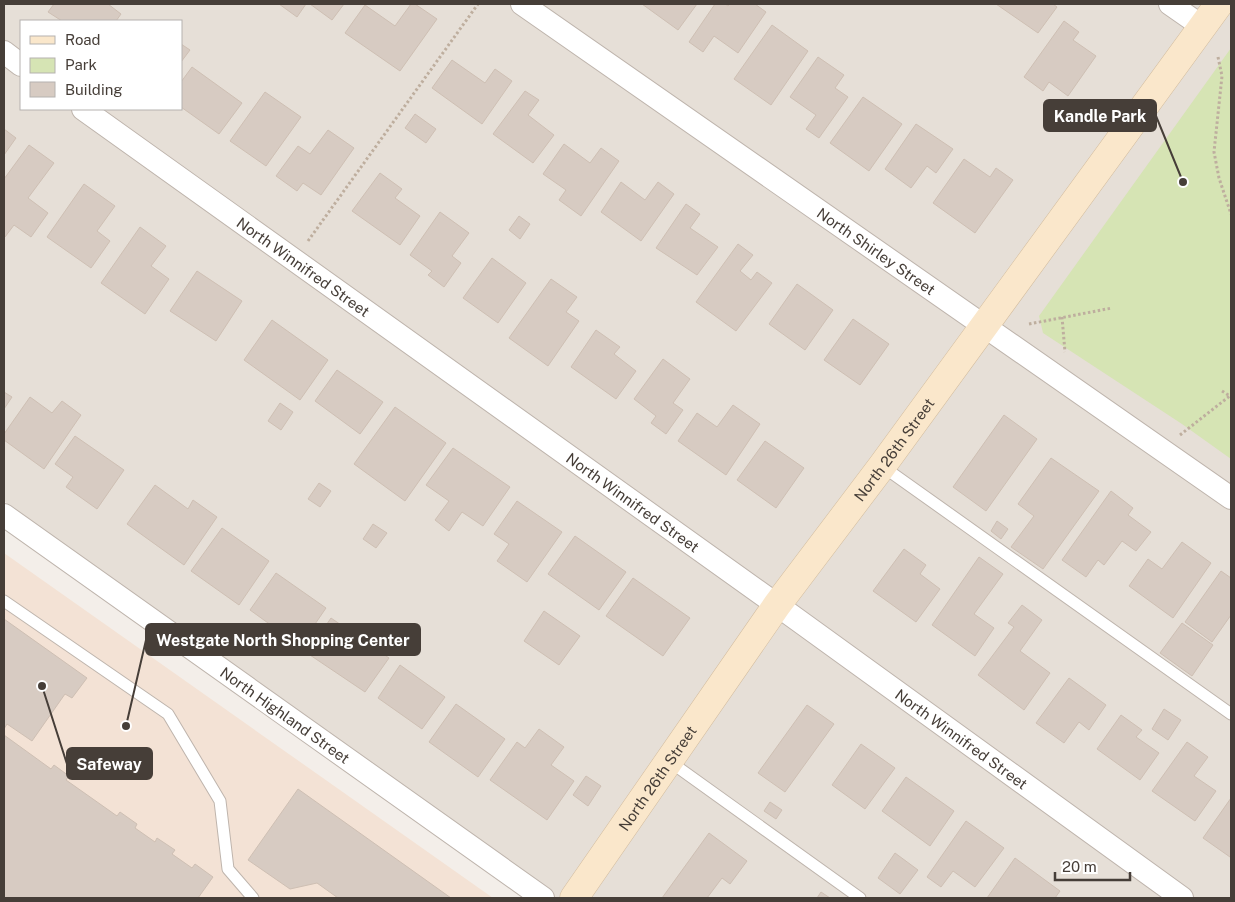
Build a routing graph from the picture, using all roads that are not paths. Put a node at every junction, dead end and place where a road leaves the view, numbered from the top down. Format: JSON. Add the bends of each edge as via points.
{"nodes":[{"id":1,"x":522,"y":4,"type":"edge"},
{"id":2,"x":1170,"y":4,"type":"edge"},
{"id":3,"x":1219,"y":4,"type":"edge"},
{"id":4,"x":1202,"y":27,"type":"junction"},
{"id":5,"x":4,"y":52,"type":"edge"},
{"id":6,"x":20,"y":63,"type":"edge"},
{"id":7,"x":84,"y":110,"type":"edge"},
{"id":8,"x":985,"y":326,"type":"junction"},
{"id":9,"x":882,"y":466,"type":"junction"},
{"id":10,"x":1231,"y":498,"type":"edge"},
{"id":11,"x":4,"y":515,"type":"edge"},
{"id":12,"x":4,"y":601,"type":"edge"},
{"id":13,"x":777,"y":605,"type":"junction"},
{"id":14,"x":1231,"y":714,"type":"edge"},
{"id":15,"x":670,"y":761,"type":"junction"},
{"id":16,"x":253,"y":898,"type":"edge"},
{"id":17,"x":543,"y":898,"type":"edge"},
{"id":18,"x":574,"y":898,"type":"edge"},
{"id":19,"x":860,"y":898,"type":"edge"},
{"id":20,"x":1182,"y":898,"type":"edge"}],
"edges":[{"from":1,"to":8,"type":"street","name":"North Shirley Street"},
{"from":2,"to":4,"type":"street"},
{"from":3,"to":4,"type":"street","name":"North 26th Street"},
{"from":4,"to":8,"type":"street","name":"North 26th Street"},
{"from":5,"to":6,"type":"street"},
{"from":7,"to":13,"type":"street","name":"North Winnifred Street"},
{"from":8,"to":9,"type":"street","name":"North 26th Street"},
{"from":8,"to":10,"type":"street","name":"North Shirley Street"},
{"from":9,"to":13,"type":"street","name":"North 26th Street"},
{"from":9,"to":14,"type":"lane"},
{"from":11,"to":17,"type":"street","name":"North Highland Street"},
{"from":12,"to":16,"type":"lane","via":[[168,714],[220,801],[228,869]]},
{"from":13,"to":15,"type":"street","name":"North 26th Street"},
{"from":13,"to":20,"type":"street","name":"North Winnifred Street"},
{"from":15,"to":18,"type":"street","name":"North 26th Street"},
{"from":15,"to":19,"type":"lane"}]}
